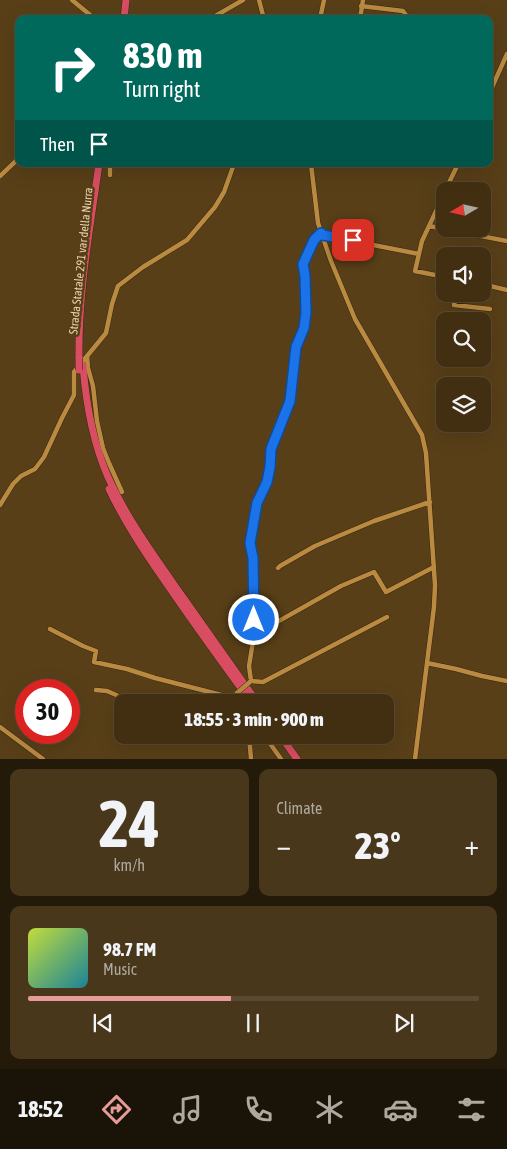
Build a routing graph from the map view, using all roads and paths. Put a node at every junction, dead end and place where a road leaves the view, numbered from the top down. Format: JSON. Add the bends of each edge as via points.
{"nodes":[{"id":1,"x":72,"y":0,"type":"edge"},
{"id":2,"x":122,"y":0,"type":"edge"},
{"id":3,"x":126,"y":0,"type":"edge"},
{"id":4,"x":243,"y":0,"type":"edge"},
{"id":5,"x":259,"y":0,"type":"edge"},
{"id":6,"x":324,"y":0,"type":"edge"},
{"id":7,"x":362,"y":0,"type":"edge"},
{"id":8,"x":362,"y":6,"type":"junction"},
{"id":9,"x":90,"y":15,"type":"edge"},
{"id":10,"x":120,"y":15,"type":"edge"},
{"id":11,"x":124,"y":15,"type":"edge"},
{"id":12,"x":217,"y":15,"type":"edge"},
{"id":13,"x":263,"y":15,"type":"edge"},
{"id":14,"x":321,"y":15,"type":"edge"},
{"id":15,"x":361,"y":15,"type":"edge"},
{"id":16,"x":406,"y":15,"type":"edge"},
{"id":17,"x":507,"y":54,"type":"edge"},
{"id":18,"x":493,"y":85,"type":"edge"},
{"id":19,"x":15,"y":162,"type":"edge"},
{"id":20,"x":99,"y":167,"type":"edge"},
{"id":21,"x":103,"y":167,"type":"edge"},
{"id":22,"x":110,"y":167,"type":"edge"},
{"id":23,"x":233,"y":167,"type":"edge"},
{"id":24,"x":311,"y":167,"type":"edge"},
{"id":25,"x":457,"y":167,"type":"edge"},
{"id":26,"x":110,"y":175,"type":"dead end"},
{"id":27,"x":0,"y":176,"type":"edge"},
{"id":28,"x":450,"y":182,"type":"edge"},
{"id":29,"x":436,"y":211,"type":"edge"},
{"id":30,"x":429,"y":226,"type":"junction"},
{"id":31,"x":322,"y":234,"type":"junction"},
{"id":32,"x":507,"y":240,"type":"edge"},
{"id":33,"x":419,"y":254,"type":"junction"},
{"id":34,"x":436,"y":276,"type":"edge"},
{"id":35,"x":491,"y":286,"type":"edge"},
{"id":36,"x":507,"y":290,"type":"edge"},
{"id":37,"x":455,"y":302,"type":"edge"},
{"id":38,"x":490,"y":310,"type":"dead end"},
{"id":39,"x":83,"y":356,"type":"junction"},
{"id":40,"x":81,"y":368,"type":"junction"},
{"id":41,"x":122,"y":492,"type":"dead end"},
{"id":42,"x":430,"y":502,"type":"junction"},
{"id":43,"x":0,"y":505,"type":"edge"},
{"id":44,"x":434,"y":567,"type":"junction"},
{"id":45,"x":278,"y":568,"type":"dead end"},
{"id":46,"x":387,"y":617,"type":"dead end"},
{"id":47,"x":50,"y":628,"type":"dead end"},
{"id":48,"x":254,"y":635,"type":"junction"},
{"id":49,"x":427,"y":663,"type":"junction"},
{"id":50,"x":251,"y":681,"type":"junction"},
{"id":51,"x":507,"y":681,"type":"edge"},
{"id":52,"x":96,"y":690,"type":"dead end"},
{"id":53,"x":114,"y":694,"type":"edge"},
{"id":54,"x":213,"y":694,"type":"edge"},
{"id":55,"x":235,"y":694,"type":"edge"},
{"id":56,"x":245,"y":694,"type":"edge"},
{"id":57,"x":252,"y":694,"type":"edge"},
{"id":58,"x":0,"y":727,"type":"edge"},
{"id":59,"x":250,"y":744,"type":"edge"},
{"id":60,"x":270,"y":744,"type":"edge"},
{"id":61,"x":281,"y":744,"type":"edge"},
{"id":62,"x":286,"y":744,"type":"edge"},
{"id":63,"x":43,"y":759,"type":"edge"},
{"id":64,"x":252,"y":759,"type":"edge"},
{"id":65,"x":281,"y":759,"type":"edge"},
{"id":66,"x":292,"y":759,"type":"edge"},
{"id":67,"x":297,"y":759,"type":"edge"},
{"id":68,"x":415,"y":759,"type":"edge"}],
"edges":[{"from":1,"to":9,"type":"street"},
{"from":2,"to":10,"type":"highway"},
{"from":3,"to":11,"type":"highway"},
{"from":4,"to":12,"type":"street"},
{"from":5,"to":13,"type":"street"},
{"from":6,"to":14,"type":"street"},
{"from":7,"to":8,"type":"street"},
{"from":8,"to":15,"type":"street"},
{"from":8,"to":16,"type":"street","via":[[403,11]]},
{"from":17,"to":18,"type":"street"},
{"from":19,"to":27,"type":"street"},
{"from":20,"to":39,"type":"highway","name":"Strada Statale 291 var della Nurra","via":[[78,335]]},
{"from":21,"to":39,"type":"highway","name":"Strada Statale 291 var della Nurra","via":[[87,281]]},
{"from":22,"to":26,"type":"street"},
{"from":23,"to":39,"type":"street","via":[[215,207],[187,240],[118,286],[106,333]]},
{"from":24,"to":31,"type":"street"},
{"from":25,"to":28,"type":"street"},
{"from":29,"to":30,"type":"street"},
{"from":30,"to":32,"type":"street"},
{"from":30,"to":33,"type":"street"},
{"from":31,"to":33,"type":"street"},
{"from":31,"to":42,"type":"street","via":[[355,319],[422,435]]},
{"from":31,"to":48,"type":"street","via":[[314,240],[303,264],[306,313],[296,347],[290,401],[271,449],[267,482],[255,511],[250,543]]},
{"from":33,"to":34,"type":"street","via":[[415,272]]},
{"from":35,"to":36,"type":"street"},
{"from":37,"to":38,"type":"street","via":[[454,305]]},
{"from":39,"to":40,"type":"highway","name":"Strada Statale 291 var della Nurra","bridge":true},
{"from":39,"to":41,"type":"street","via":[[93,386],[103,448]]},
{"from":39,"to":43,"type":"street","via":[[74,372],[74,395],[44,457],[35,469],[13,484]]},
{"from":40,"to":56,"type":"highway","name":"Strada Statale 291 var della Nurra","via":[[84,413],[102,473],[116,505]]},
{"from":40,"to":57,"type":"highway","name":"Strada Statale 291 var della Nurra","via":[[96,442],[120,502],[152,553]]},
{"from":42,"to":44,"type":"street"},
{"from":42,"to":45,"type":"street","via":[[314,546]]},
{"from":44,"to":48,"type":"street","via":[[386,592],[374,572]]},
{"from":44,"to":49,"type":"street","via":[[434,607]]},
{"from":46,"to":50,"type":"street","via":[[263,682]]},
{"from":47,"to":54,"type":"street","via":[[96,651],[94,662]]},
{"from":48,"to":50,"type":"street","via":[[249,666]]},
{"from":49,"to":51,"type":"street"},
{"from":49,"to":68,"type":"street"},
{"from":50,"to":55,"type":"street","bridge":true},
{"from":52,"to":53,"type":"street"},
{"from":58,"to":63,"type":"street"},
{"from":59,"to":64,"type":"street"},
{"from":60,"to":65,"type":"street"},
{"from":61,"to":66,"type":"highway"},
{"from":62,"to":67,"type":"highway"}]}
